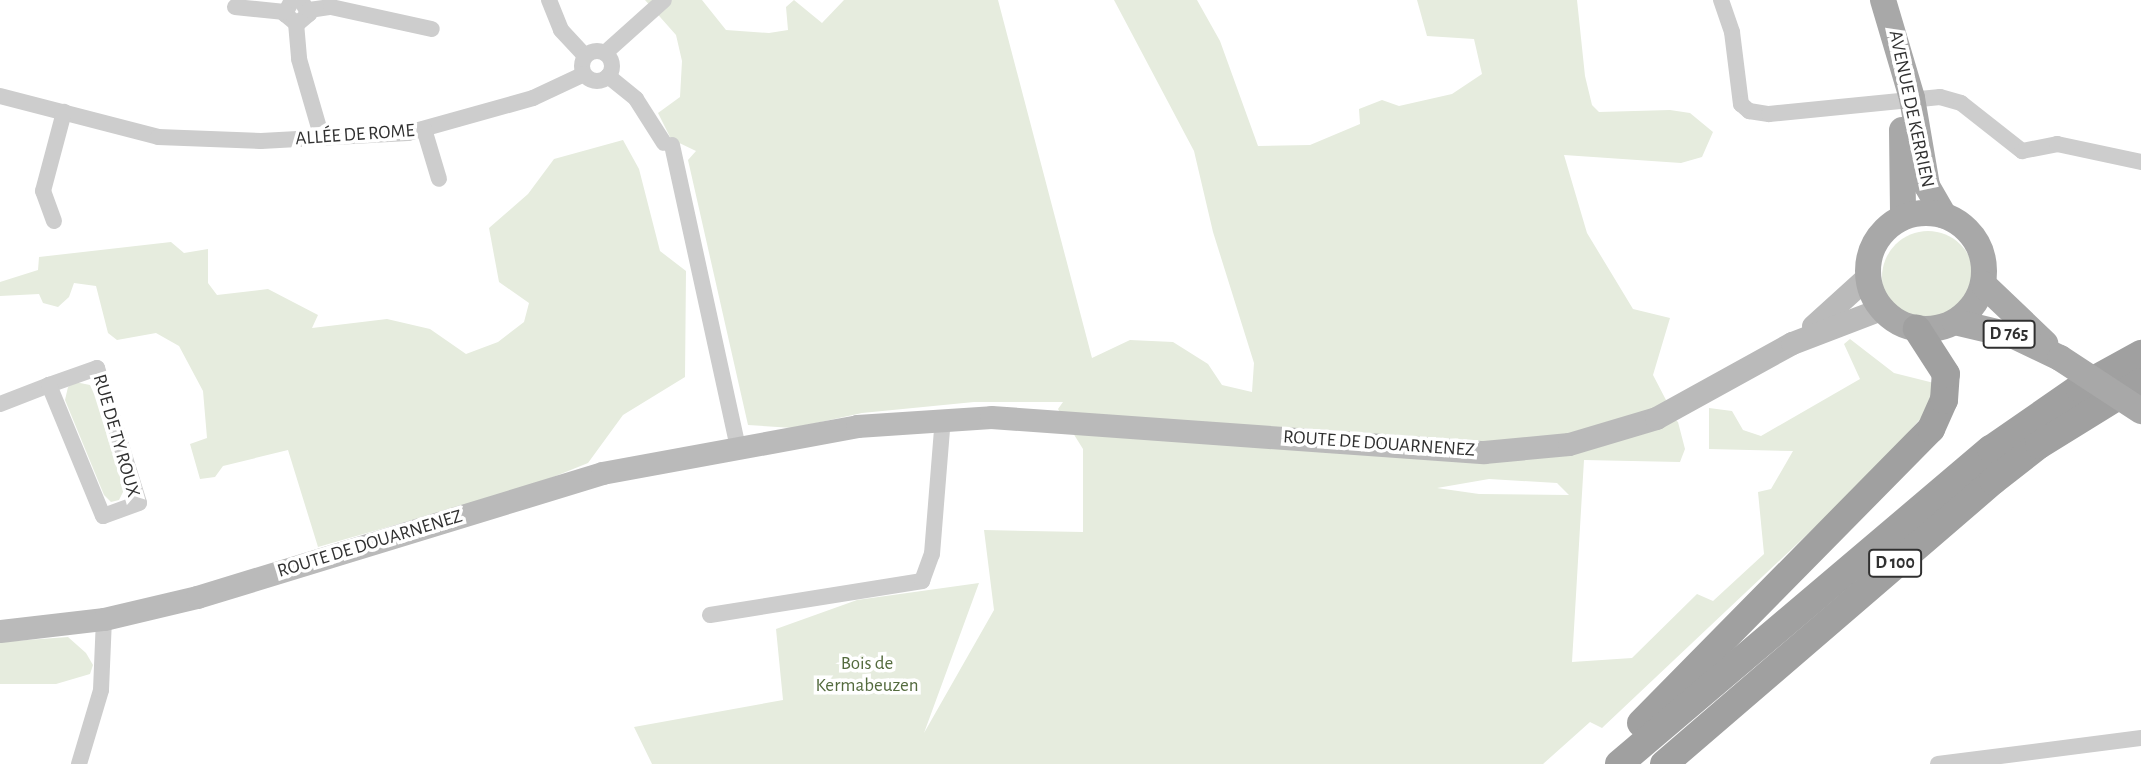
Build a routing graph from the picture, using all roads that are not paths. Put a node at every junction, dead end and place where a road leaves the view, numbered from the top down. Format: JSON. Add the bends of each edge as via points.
{"nodes":[{"id":1,"x":549,"y":0,"type":"edge"},
{"id":2,"x":664,"y":0,"type":"edge"},
{"id":3,"x":1721,"y":0,"type":"edge"},
{"id":4,"x":1870,"y":0,"type":"edge"},
{"id":5,"x":1883,"y":0,"type":"edge"},
{"id":6,"x":305,"y":5,"type":"edge"},
{"id":7,"x":235,"y":7,"type":"dead end"},
{"id":8,"x":291,"y":12,"type":"edge"},
{"id":9,"x":432,"y":29,"type":"dead end"},
{"id":10,"x":605,"y":53,"type":"junction"},
{"id":11,"x":585,"y":56,"type":"junction"},
{"id":12,"x":584,"y":74,"type":"junction"},
{"id":13,"x":608,"y":76,"type":"junction"},
{"id":14,"x":0,"y":96,"type":"edge"},
{"id":15,"x":1905,"y":99,"type":"junction"},
{"id":16,"x":64,"y":112,"type":"junction"},
{"id":17,"x":424,"y":129,"type":"junction"},
{"id":18,"x":322,"y":138,"type":"junction"},
{"id":19,"x":2141,"y":162,"type":"edge"},
{"id":20,"x":439,"y":179,"type":"dead end"},
{"id":21,"x":1944,"y":215,"type":"junction"},
{"id":22,"x":1903,"y":217,"type":"junction"},
{"id":23,"x":54,"y":220,"type":"dead end"},
{"id":24,"x":1867,"y":276,"type":"junction"},
{"id":25,"x":1983,"y":284,"type":"junction"},
{"id":26,"x":1881,"y":309,"type":"junction"},
{"id":27,"x":1955,"y":322,"type":"junction"},
{"id":28,"x":1917,"y":329,"type":"junction"},
{"id":29,"x":1792,"y":343,"type":"junction"},
{"id":30,"x":2141,"y":354,"type":"edge"},
{"id":31,"x":2060,"y":358,"type":"junction"},
{"id":32,"x":2141,"y":382,"type":"edge"},
{"id":33,"x":49,"y":385,"type":"junction"},
{"id":34,"x":2141,"y":394,"type":"edge"},
{"id":35,"x":0,"y":404,"type":"edge"},
{"id":36,"x":2141,"y":411,"type":"edge"},
{"id":37,"x":943,"y":418,"type":"junction"},
{"id":38,"x":2039,"y":445,"type":"junction"},
{"id":39,"x":738,"y":447,"type":"junction"},
{"id":40,"x":710,"y":615,"type":"dead end"},
{"id":41,"x":104,"y":619,"type":"junction"},
{"id":42,"x":0,"y":631,"type":"edge"},
{"id":43,"x":2141,"y":738,"type":"edge"},
{"id":44,"x":2004,"y":760,"type":"edge"},
{"id":45,"x":79,"y":764,"type":"edge"},
{"id":46,"x":1604,"y":764,"type":"edge"},
{"id":47,"x":1619,"y":764,"type":"edge"},
{"id":48,"x":1664,"y":764,"type":"edge"},
{"id":49,"x":1938,"y":764,"type":"edge"}],
"edges":[{"from":1,"to":11,"type":"street","via":[[561,30]]},
{"from":2,"to":10,"type":"street"},
{"from":3,"to":15,"type":"street","via":[[1732,32],[1741,104],[1749,111],[1807,111]]},
{"from":4,"to":15,"type":"main road","name":"AVENUE DE KERRIEN"},
{"from":5,"to":15,"type":"main road","name":"AVENUE DE KERRIEN"},
{"from":6,"to":8,"type":"street","via":[[305,21]]},
{"from":6,"to":9,"type":"street"},
{"from":7,"to":8,"type":"street"},
{"from":8,"to":18,"type":"street"},
{"from":10,"to":11,"type":"street","via":[[593,51]]},
{"from":10,"to":13,"type":"street","via":[[612,64]]},
{"from":11,"to":12,"type":"street"},
{"from":12,"to":13,"type":"street","via":[[595,80]]},
{"from":12,"to":17,"type":"street","name":"ALLÉE DE ROME","via":[[541,95]]},
{"from":13,"to":39,"type":"street","via":[[636,99],[668,144]]},
{"from":14,"to":16,"type":"street","name":"ALLÉE DE ROME"},
{"from":15,"to":19,"type":"street","via":[[1940,97],[1961,103],[2022,151],[2056,144]]},
{"from":15,"to":21,"type":"main road","name":"AVENUE DE KERRIEN","via":[[1927,186]]},
{"from":15,"to":22,"type":"main road","name":"AVENUE DE KERRIEN"},
{"from":16,"to":18,"type":"street","name":"ALLÉE DE ROME","via":[[158,137],[214,142]]},
{"from":16,"to":23,"type":"street","via":[[43,191]]},
{"from":17,"to":18,"type":"street","name":"ALLÉE DE ROME"},
{"from":17,"to":20,"type":"street"},
{"from":21,"to":22,"type":"main road"},
{"from":21,"to":25,"type":"main road","via":[[1959,223],[1980,250]]},
{"from":22,"to":24,"type":"main road","via":[[1876,241]]},
{"from":24,"to":26,"type":"main road"},
{"from":24,"to":29,"type":"main road","name":"ROUTE DE DOUARNENEZ"},
{"from":25,"to":27,"type":"main road","via":[[1968,312]]},
{"from":25,"to":31,"type":"main road","number":"D 765"},
{"from":26,"to":28,"type":"main road"},
{"from":26,"to":29,"type":"main road","name":"ROUTE DE DOUARNENEZ"},
{"from":27,"to":28,"type":"main road"},
{"from":27,"to":31,"type":"main road","number":"D 765","via":[[2014,336]]},
{"from":28,"to":46,"type":"highway","via":[[1946,374],[1944,400],[1931,429]]},
{"from":29,"to":37,"type":"main road","name":"ROUTE DE DOUARNENEZ","via":[[1656,418],[1603,437],[1542,449],[1484,452],[1082,421]]},
{"from":30,"to":47,"type":"highway","number":"D 100","via":[[2079,388],[1991,449]]},
{"from":31,"to":36,"type":"main road","number":"D 765","bridge":true},
{"from":32,"to":38,"type":"highway","number":"D 100"},
{"from":33,"to":33,"type":"street","name":"RUE DE TY ROUX","via":[[97,368],[139,503],[103,516]]},
{"from":33,"to":35,"type":"street","name":"RUE DE TY ROUX"},
{"from":34,"to":38,"type":"highway"},
{"from":37,"to":39,"type":"main road","name":"ROUTE DE DOUARNENEZ"},
{"from":37,"to":40,"type":"street","via":[[932,554],[922,581]]},
{"from":38,"to":48,"type":"highway","number":"D 100"},
{"from":39,"to":41,"type":"main road","name":"ROUTE DE DOUARNENEZ","via":[[602,473],[197,597]]},
{"from":41,"to":42,"type":"main road","name":"ROUTE DE DOUARNENEZ"},
{"from":41,"to":45,"type":"street","via":[[101,690]]},
{"from":43,"to":44,"type":"street"},
{"from":44,"to":49,"type":"street"}]}
